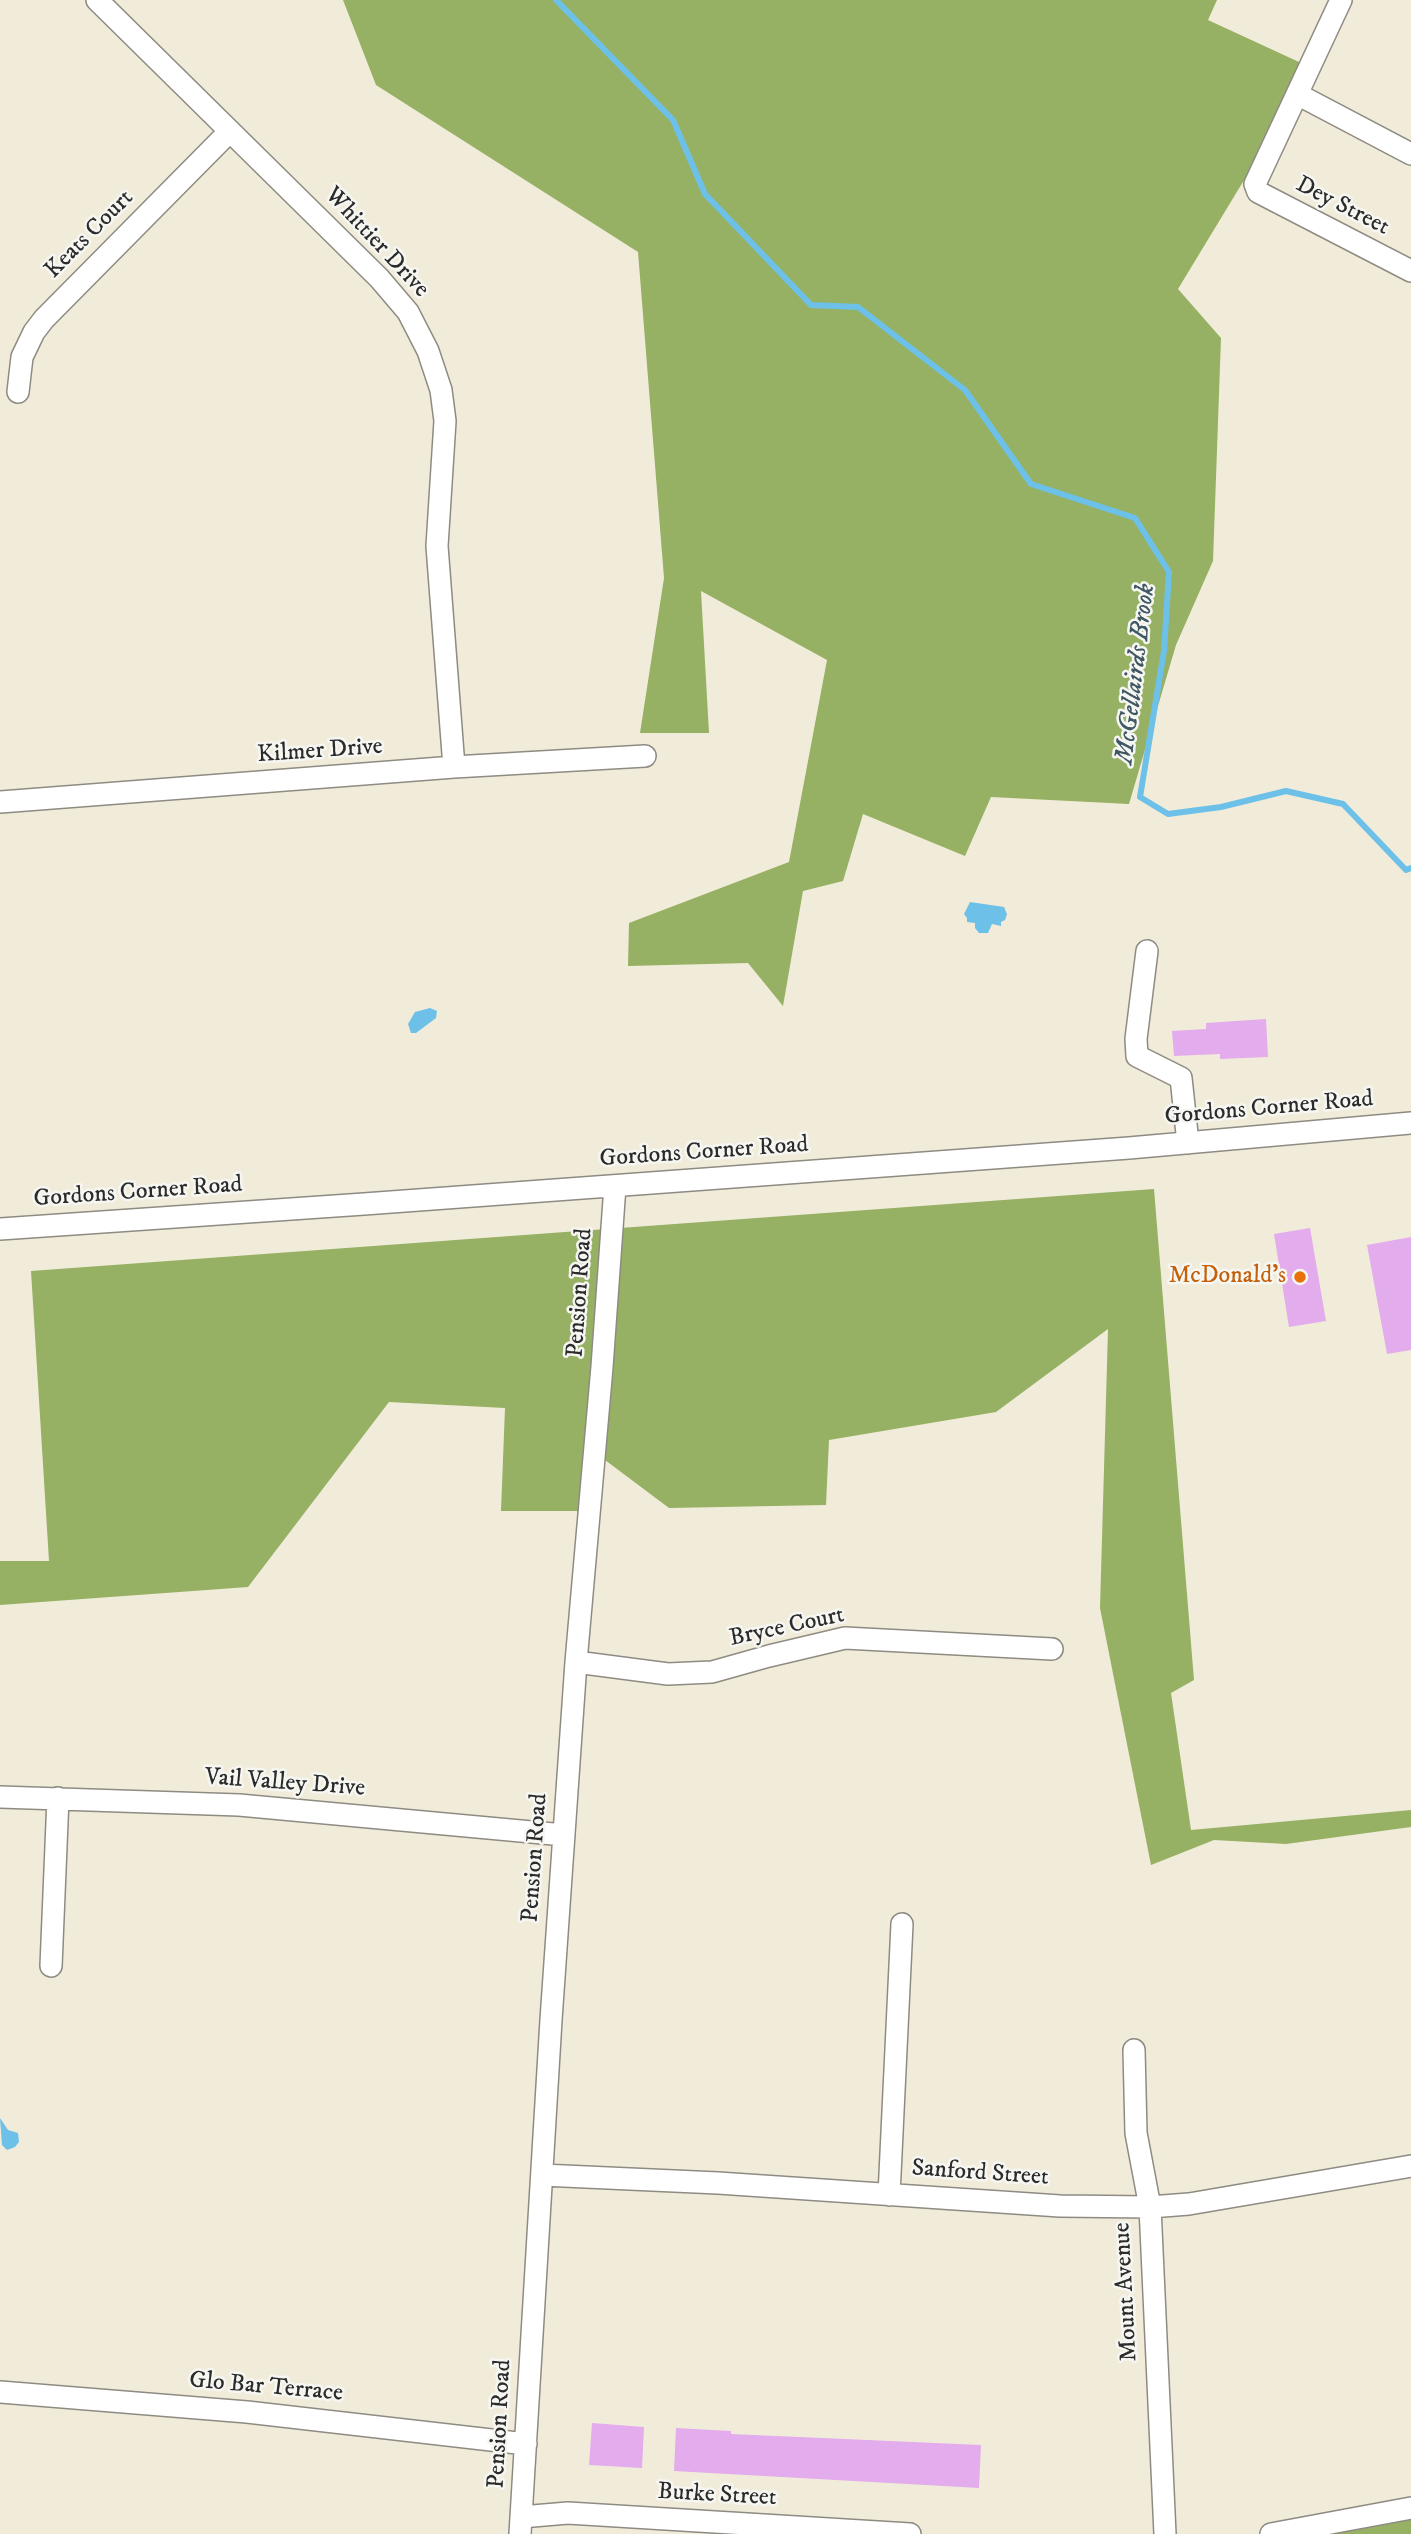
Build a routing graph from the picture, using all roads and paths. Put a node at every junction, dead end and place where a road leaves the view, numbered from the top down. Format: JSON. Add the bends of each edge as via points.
{"nodes":[{"id":1,"x":97,"y":0,"type":"edge"},
{"id":2,"x":1342,"y":0,"type":"edge"},
{"id":3,"x":1297,"y":94,"type":"junction"},
{"id":4,"x":230,"y":131,"type":"junction"},
{"id":5,"x":1411,"y":154,"type":"edge"},
{"id":6,"x":1408,"y":263,"type":"edge"},
{"id":7,"x":18,"y":392,"type":"dead end"},
{"id":8,"x":645,"y":755,"type":"dead end"},
{"id":9,"x":454,"y":767,"type":"junction"},
{"id":10,"x":0,"y":802,"type":"edge"},
{"id":11,"x":1147,"y":951,"type":"dead end"},
{"id":12,"x":1411,"y":1123,"type":"edge"},
{"id":13,"x":1188,"y":1143,"type":"junction"},
{"id":14,"x":615,"y":1186,"type":"junction"},
{"id":15,"x":0,"y":1228,"type":"edge"},
{"id":16,"x":1052,"y":1648,"type":"dead end"},
{"id":17,"x":576,"y":1662,"type":"junction"},
{"id":18,"x":0,"y":1797,"type":"edge"},
{"id":19,"x":58,"y":1798,"type":"junction"},
{"id":20,"x":564,"y":1835,"type":"junction"},
{"id":21,"x":902,"y":1924,"type":"dead end"},
{"id":22,"x":51,"y":1966,"type":"dead end"},
{"id":23,"x":1134,"y":2050,"type":"dead end"},
{"id":24,"x":1411,"y":2166,"type":"edge"},
{"id":25,"x":542,"y":2175,"type":"junction"},
{"id":26,"x":889,"y":2195,"type":"junction"},
{"id":27,"x":1150,"y":2207,"type":"junction"},
{"id":28,"x":0,"y":2392,"type":"edge"},
{"id":29,"x":526,"y":2444,"type":"junction"},
{"id":30,"x":1411,"y":2508,"type":"edge"},
{"id":31,"x":521,"y":2525,"type":"edge"},
{"id":32,"x":910,"y":2534,"type":"edge"},
{"id":33,"x":1165,"y":2534,"type":"edge"},
{"id":34,"x":1271,"y":2534,"type":"edge"}],
"edges":[{"from":1,"to":4,"type":"street","name":"Whittier Drive"},
{"from":2,"to":3,"type":"street"},
{"from":3,"to":5,"type":"street"},
{"from":3,"to":6,"type":"street","name":"Dey Street","via":[[1255,184],[1258,192]]},
{"from":4,"to":7,"type":"street","name":"Keats Court","via":[[44,319],[22,356]]},
{"from":4,"to":9,"type":"street","name":"Whittier Drive","via":[[379,278],[408,312],[433,365],[445,421],[437,546]]},
{"from":8,"to":9,"type":"street","name":"Kilmer Drive"},
{"from":9,"to":10,"type":"street","name":"Kilmer Drive"},
{"from":11,"to":13,"type":"street","via":[[1137,1056],[1181,1078]]},
{"from":12,"to":13,"type":"street","name":"Gordons Corner Road"},
{"from":13,"to":14,"type":"street","name":"Gordons Corner Road"},
{"from":14,"to":15,"type":"street","name":"Gordons Corner Road"},
{"from":14,"to":17,"type":"street","name":"Pension Road"},
{"from":16,"to":17,"type":"street","name":"Bryce Court","via":[[845,1638],[712,1672],[668,1674]]},
{"from":17,"to":20,"type":"street","name":"Pension Road"},
{"from":18,"to":19,"type":"street","name":"Vail Valley Drive"},
{"from":19,"to":20,"type":"street","name":"Vail Valley Drive","via":[[239,1805]]},
{"from":19,"to":22,"type":"street"},
{"from":20,"to":25,"type":"street","name":"Pension Road"},
{"from":21,"to":26,"type":"street"},
{"from":23,"to":27,"type":"street","name":"Mount Avenue","via":[[1136,2133]]},
{"from":24,"to":27,"type":"street","name":"Sanford Street"},
{"from":25,"to":26,"type":"street","name":"Sanford Street"},
{"from":25,"to":29,"type":"street","name":"Pension Road"},
{"from":26,"to":27,"type":"street","name":"Sanford Street"},
{"from":27,"to":33,"type":"street","name":"Mount Avenue"},
{"from":28,"to":29,"type":"street","name":"Glo Bar Terrace","via":[[247,2412]]},
{"from":29,"to":31,"type":"street","name":"Pension Road"},
{"from":30,"to":34,"type":"street"},
{"from":31,"to":32,"type":"street","name":"Burke Street","via":[[568,2513]]}]}
